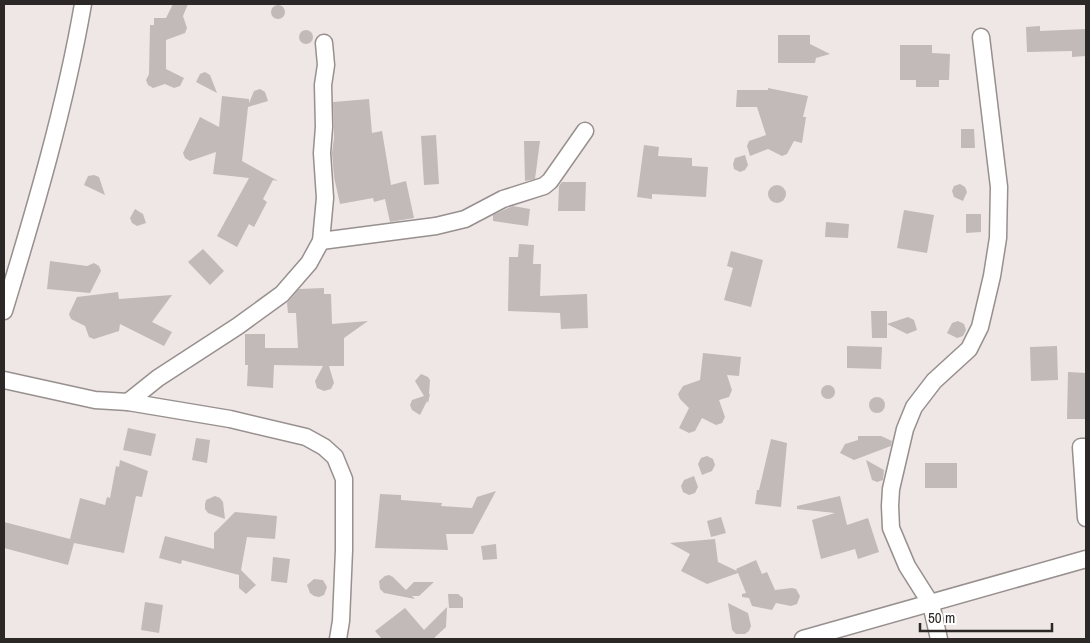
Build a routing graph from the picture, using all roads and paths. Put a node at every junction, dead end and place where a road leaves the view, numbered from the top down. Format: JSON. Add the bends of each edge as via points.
{"nodes":[{"id":1,"x":83,"y":4,"type":"edge"},
{"id":2,"x":981,"y":37,"type":"dead end"},
{"id":3,"x":324,"y":43,"type":"dead end"},
{"id":4,"x":585,"y":131,"type":"dead end"},
{"id":5,"x":321,"y":241,"type":"junction"},
{"id":6,"x":4,"y":310,"type":"edge"},
{"id":7,"x":4,"y":380,"type":"edge"},
{"id":8,"x":128,"y":402,"type":"junction"},
{"id":9,"x":1086,"y":447,"type":"edge"},
{"id":10,"x":1086,"y":518,"type":"edge"},
{"id":11,"x":1086,"y":559,"type":"edge"},
{"id":12,"x":931,"y":604,"type":"junction"},
{"id":13,"x":338,"y":639,"type":"edge"},
{"id":14,"x":803,"y":639,"type":"edge"},
{"id":15,"x":939,"y":639,"type":"edge"}],
"edges":[{"from":1,"to":6,"type":"street","via":[[51,149]]},
{"from":2,"to":12,"type":"street","via":[[999,187],[998,238],[992,276],[980,327],[969,349],[934,381],[914,407],[905,429],[891,490],[891,528],[907,566]]},
{"from":3,"to":5,"type":"street","via":[[322,153],[325,198]]},
{"from":4,"to":5,"type":"street","via":[[544,186],[509,196],[465,219],[436,226]]},
{"from":5,"to":8,"type":"street","via":[[309,263],[282,294]]},
{"from":7,"to":8,"type":"street","via":[[95,400]]},
{"from":8,"to":13,"type":"street","via":[[306,437],[335,457],[344,479],[345,496]]},
{"from":9,"to":10,"type":"street","via":[[1081,447]]},
{"from":11,"to":12,"type":"street"},
{"from":12,"to":14,"type":"street"},
{"from":12,"to":15,"type":"street"}]}
